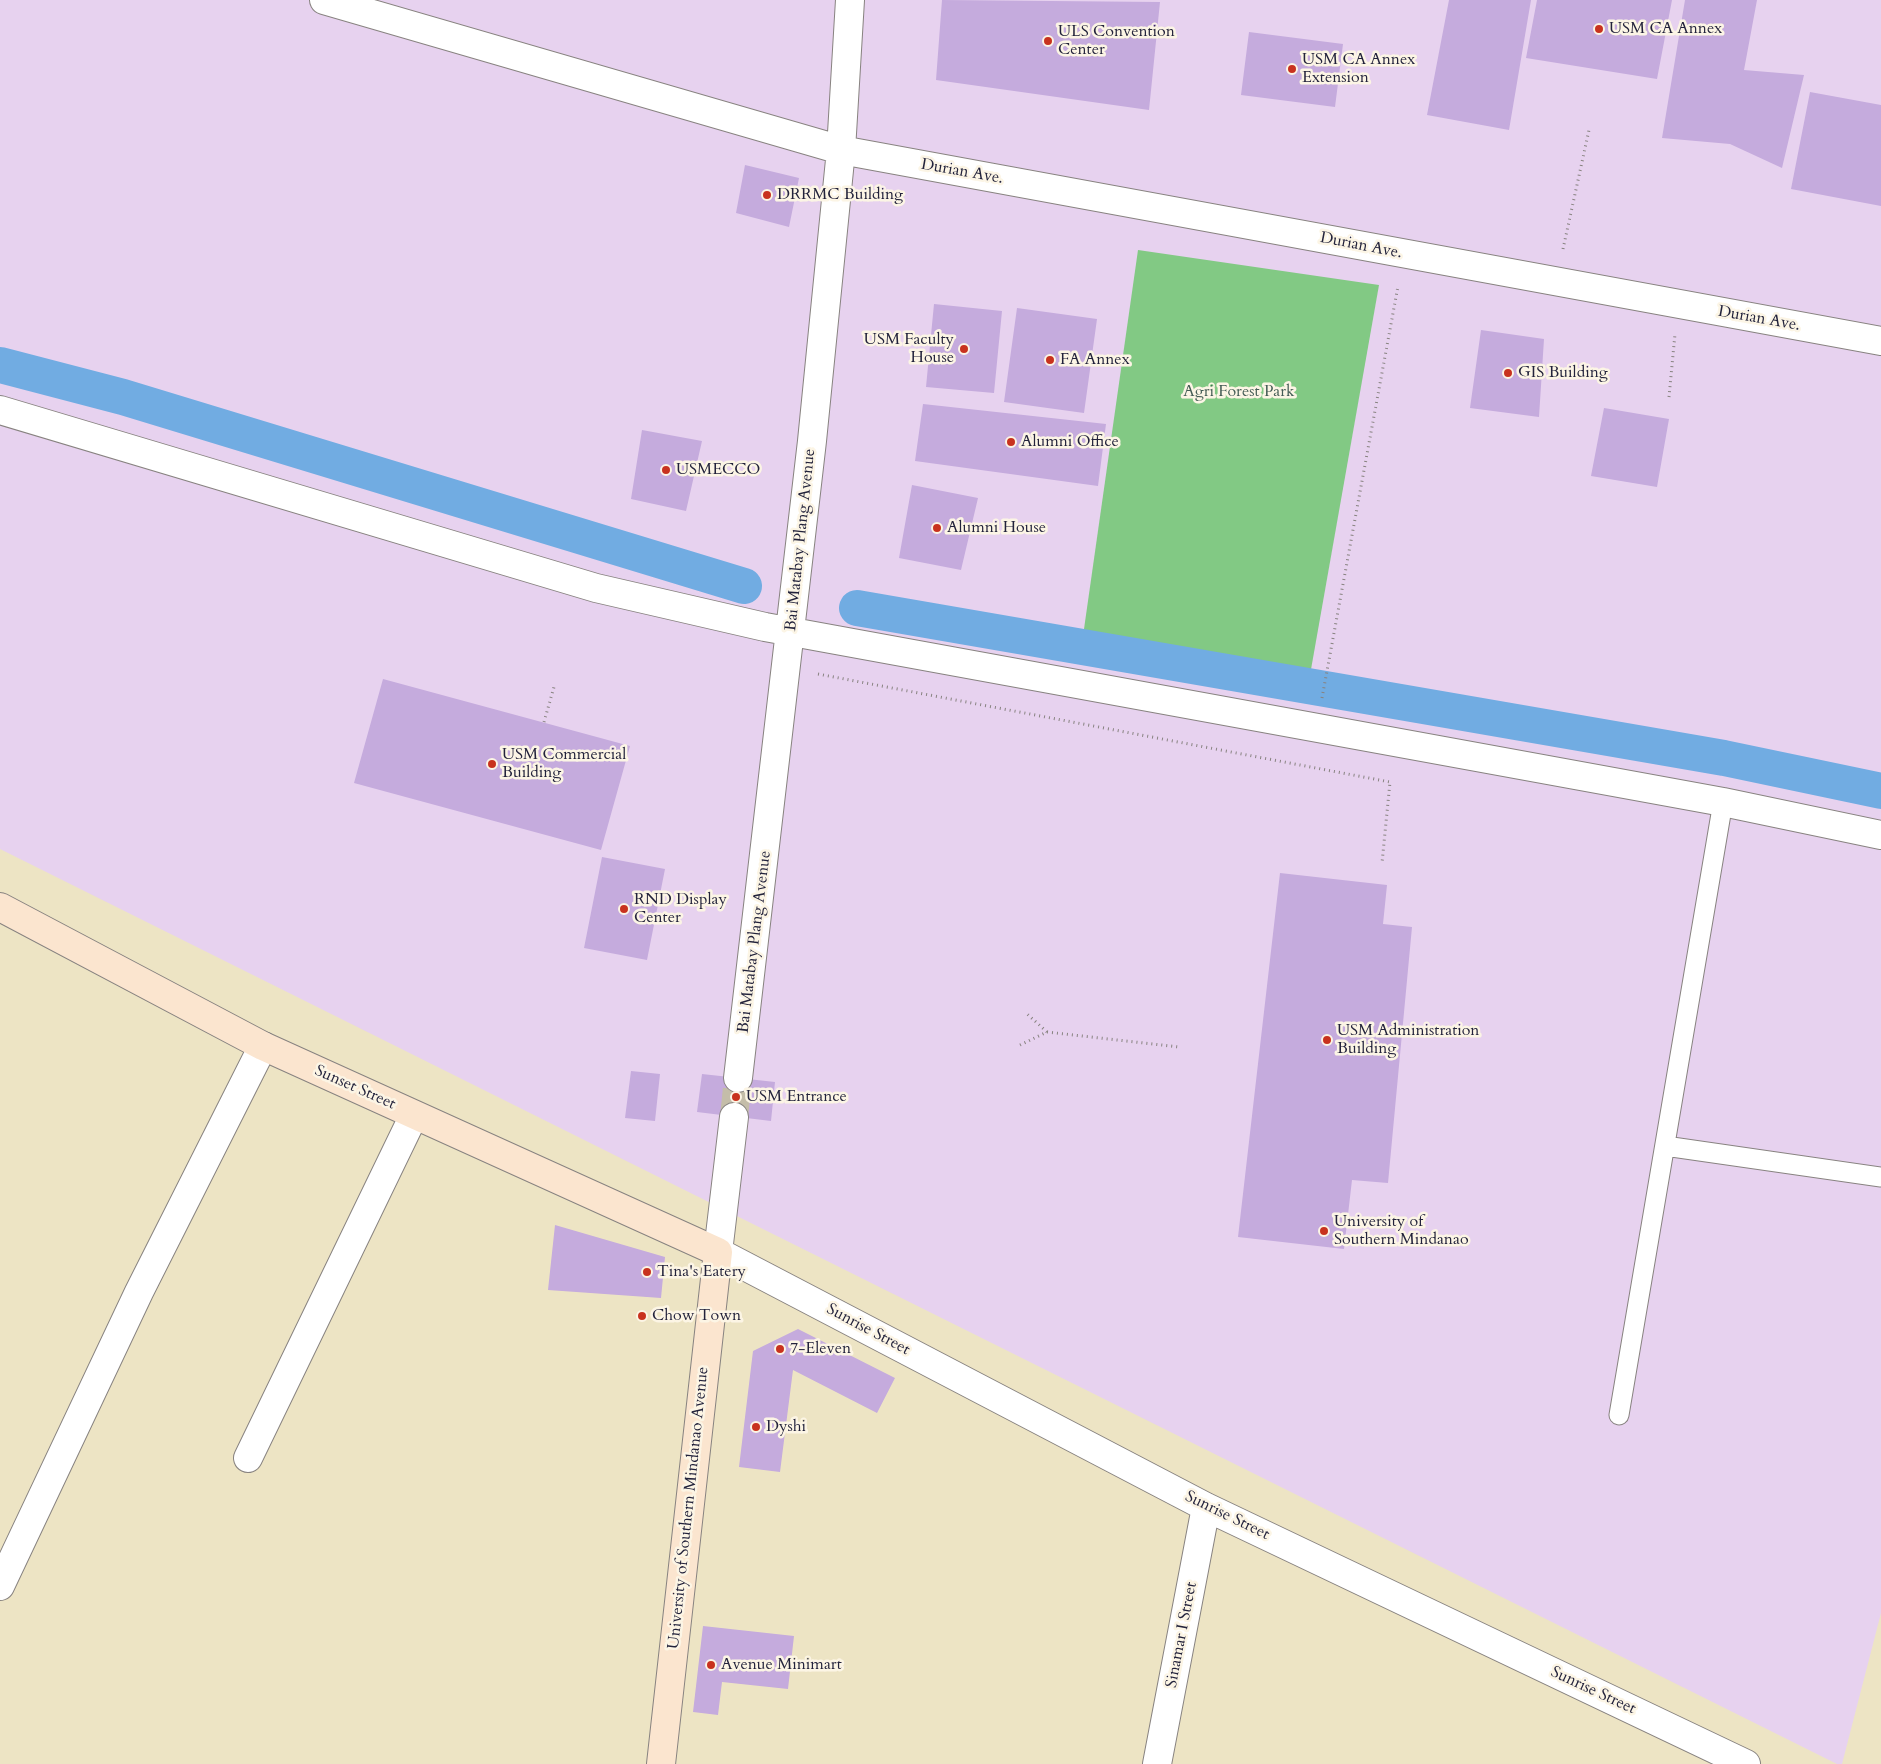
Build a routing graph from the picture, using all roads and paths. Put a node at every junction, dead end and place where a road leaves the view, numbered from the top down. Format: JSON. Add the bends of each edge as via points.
{"nodes":[{"id":1,"x":324,"y":0,"type":"edge"},
{"id":2,"x":850,"y":0,"type":"edge"},
{"id":3,"x":1589,"y":130,"type":"dead end"},
{"id":4,"x":841,"y":150,"type":"junction"},
{"id":5,"x":1404,"y":254,"type":"junction"},
{"id":6,"x":1555,"y":282,"type":"junction"},
{"id":7,"x":1678,"y":304,"type":"junction"},
{"id":8,"x":1881,"y":341,"type":"edge"},
{"id":9,"x":1669,"y":397,"type":"dead end"},
{"id":10,"x":0,"y":410,"type":"edge"},
{"id":11,"x":791,"y":633,"type":"junction"},
{"id":12,"x":817,"y":674,"type":"dead end"},
{"id":13,"x":554,"y":687,"type":"dead end"},
{"id":14,"x":1321,"y":706,"type":"dead end"},
{"id":15,"x":544,"y":722,"type":"dead end"},
{"id":16,"x":1723,"y":802,"type":"junction"},
{"id":17,"x":1881,"y":835,"type":"edge"},
{"id":18,"x":1382,"y":863,"type":"dead end"},
{"id":19,"x":0,"y":907,"type":"edge"},
{"id":20,"x":1024,"y":1012,"type":"dead end"},
{"id":21,"x":1047,"y":1032,"type":"junction"},
{"id":22,"x":1020,"y":1045,"type":"dead end"},
{"id":23,"x":263,"y":1046,"type":"junction"},
{"id":24,"x":1179,"y":1047,"type":"dead end"},
{"id":25,"x":738,"y":1078,"type":"tunnel mouth"},
{"id":26,"x":414,"y":1115,"type":"junction"},
{"id":27,"x":734,"y":1117,"type":"tunnel mouth"},
{"id":28,"x":1664,"y":1146,"type":"junction"},
{"id":29,"x":1881,"y":1177,"type":"edge"},
{"id":30,"x":718,"y":1252,"type":"junction"},
{"id":31,"x":1619,"y":1415,"type":"dead end"},
{"id":32,"x":248,"y":1458,"type":"dead end"},
{"id":33,"x":1206,"y":1507,"type":"junction"},
{"id":34,"x":0,"y":1586,"type":"edge"},
{"id":35,"x":1717,"y":1758,"type":"edge"},
{"id":36,"x":661,"y":1764,"type":"edge"},
{"id":37,"x":1158,"y":1764,"type":"edge"},
{"id":38,"x":1746,"y":1764,"type":"edge"}],
"edges":[{"from":1,"to":4,"type":"street","name":"Durian Ave."},
{"from":2,"to":4,"type":"street","name":"Bai Matabay Plang Avenue"},
{"from":3,"to":6,"type":"path"},
{"from":4,"to":5,"type":"street","name":"Durian Ave."},
{"from":4,"to":11,"type":"street","name":"Bai Matabay Plang Avenue"},
{"from":5,"to":6,"type":"street","name":"Durian Ave."},
{"from":5,"to":14,"type":"path"},
{"from":6,"to":7,"type":"street","name":"Durian Ave."},
{"from":7,"to":8,"type":"street","name":"Durian Ave."},
{"from":7,"to":9,"type":"path"},
{"from":10,"to":11,"type":"street","via":[[587,585]]},
{"from":11,"to":16,"type":"street"},
{"from":11,"to":25,"type":"street","name":"Bai Matabay Plang Avenue"},
{"from":12,"to":18,"type":"path","via":[[1390,782]]},
{"from":13,"to":15,"type":"path"},
{"from":16,"to":17,"type":"street"},
{"from":16,"to":28,"type":"lane"},
{"from":19,"to":23,"type":"street","name":"Sunset Street"},
{"from":20,"to":21,"type":"path"},
{"from":21,"to":22,"type":"path"},
{"from":21,"to":24,"type":"path"},
{"from":23,"to":26,"type":"street","name":"Sunset Street"},
{"from":23,"to":34,"type":"street","via":[[139,1292]]},
{"from":26,"to":30,"type":"street","name":"Sunset Street"},
{"from":26,"to":32,"type":"street"},
{"from":27,"to":30,"type":"street"},
{"from":28,"to":29,"type":"lane"},
{"from":28,"to":31,"type":"lane"},
{"from":30,"to":33,"type":"street","name":"Sunrise Street"},
{"from":30,"to":36,"type":"street","name":"University of Southern Mindanao Avenue"},
{"from":33,"to":35,"type":"street","name":"Sunrise Street"},
{"from":33,"to":37,"type":"street","name":"Sinamar I Street"},
{"from":35,"to":38,"type":"street","name":"Sunrise Street"}]}
